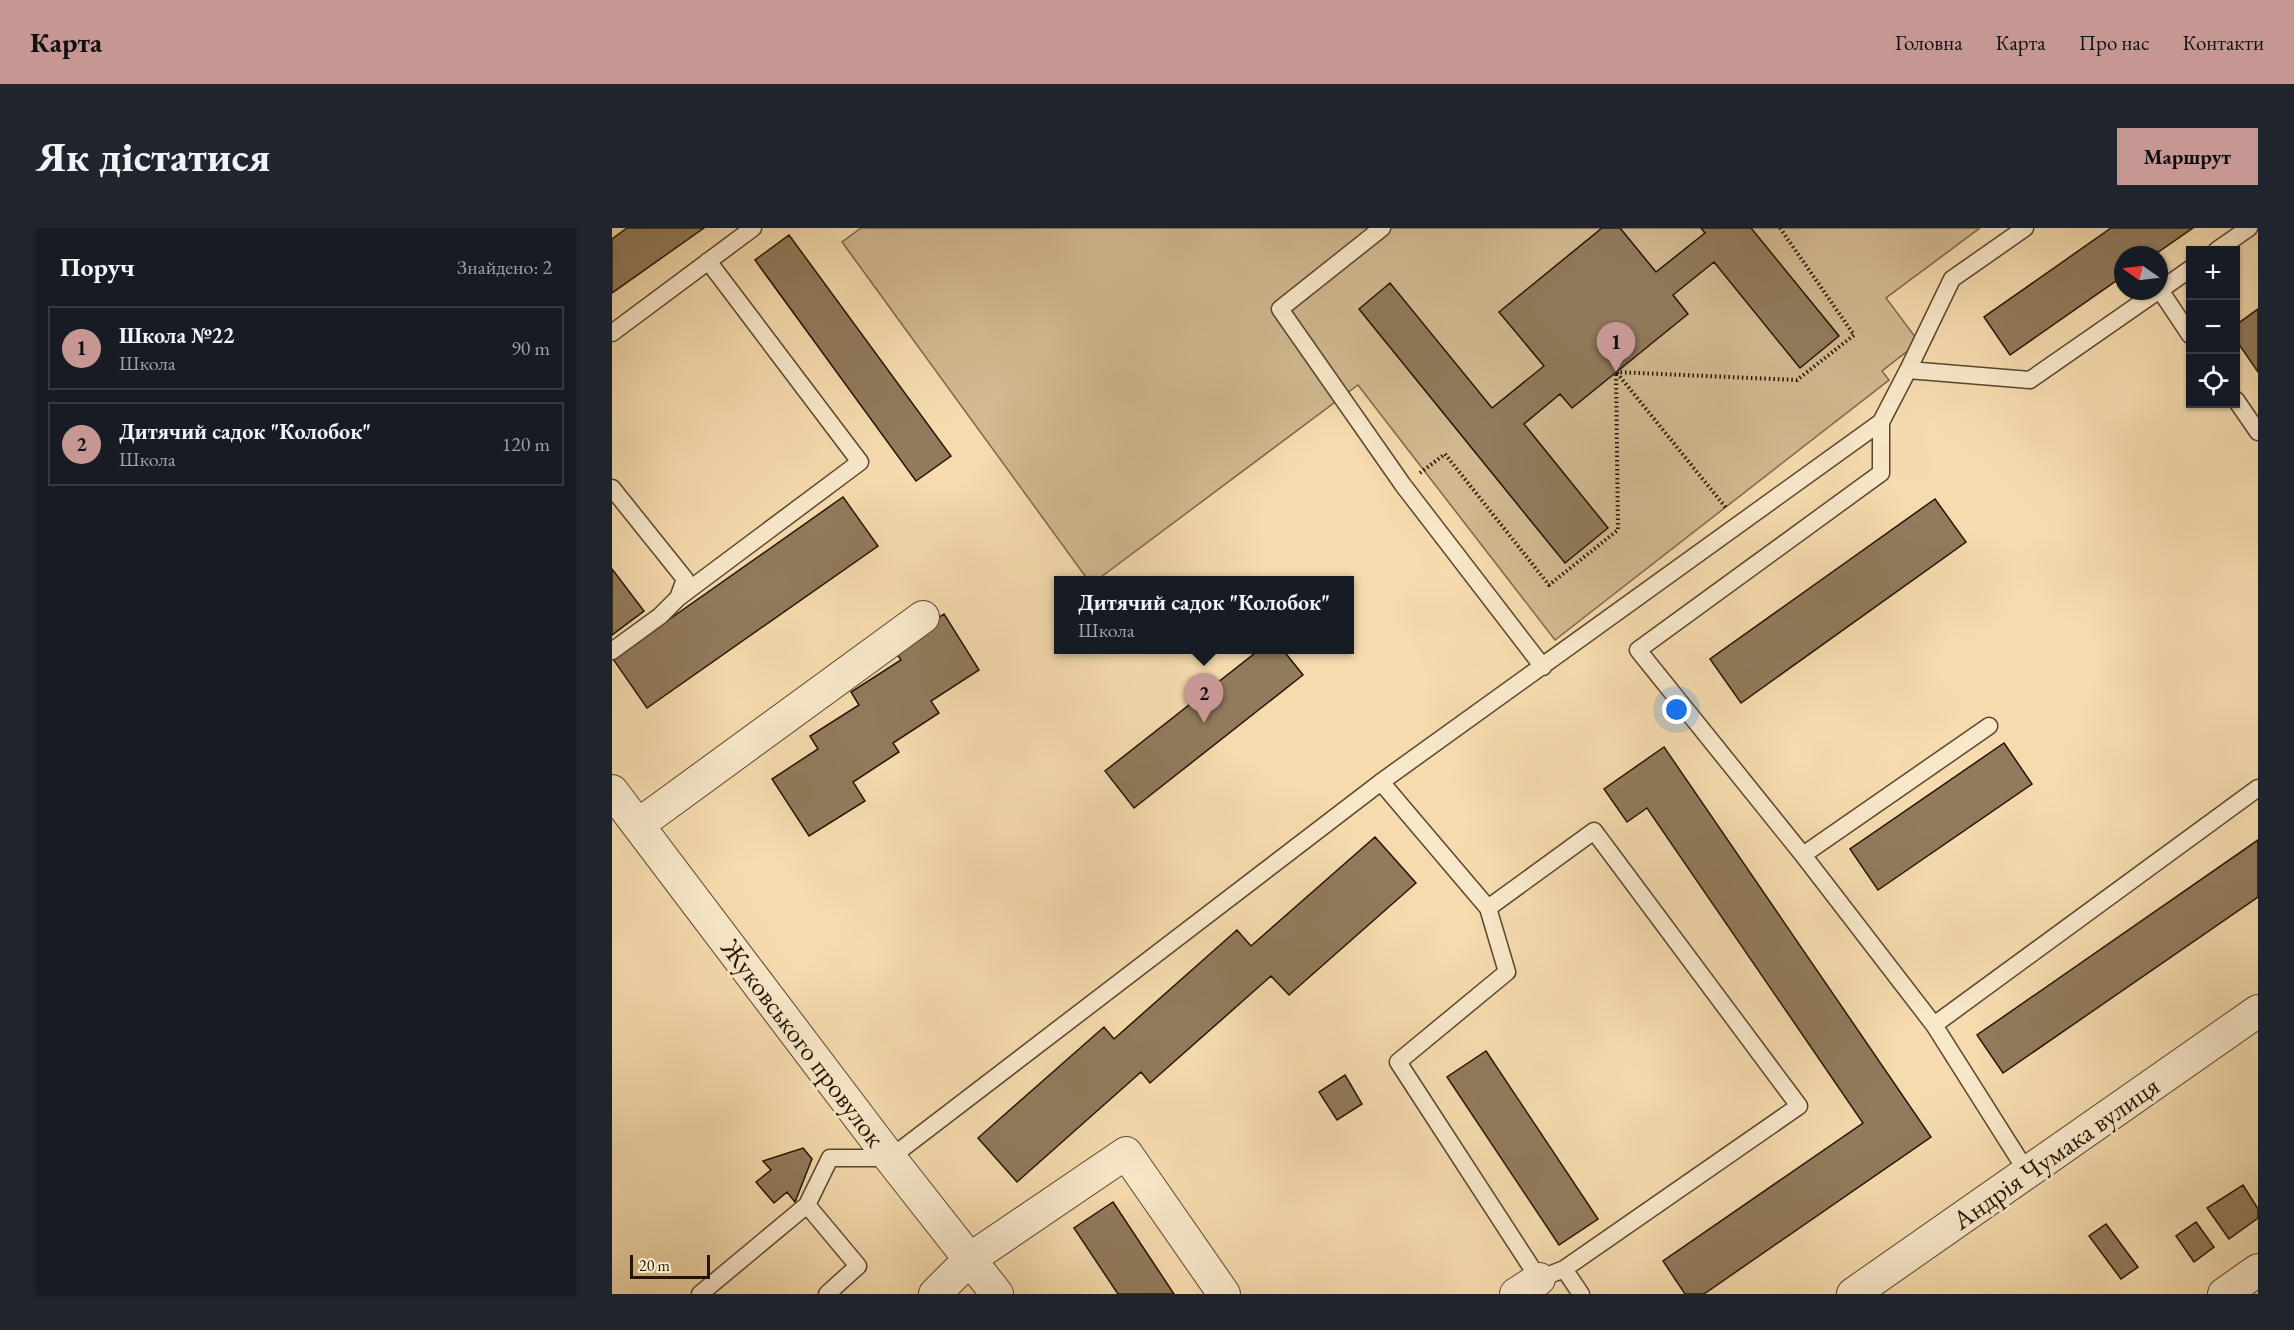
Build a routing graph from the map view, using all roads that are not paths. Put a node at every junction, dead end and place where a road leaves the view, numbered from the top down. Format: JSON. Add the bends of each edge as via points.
{"nodes":[{"id":1,"x":753,"y":228,"type":"edge"},
{"id":2,"x":1382,"y":228,"type":"edge"},
{"id":3,"x":2025,"y":228,"type":"edge"},
{"id":4,"x":2249,"y":228,"type":"edge"},
{"id":5,"x":2223,"y":246,"type":"edge"},
{"id":6,"x":708,"y":261,"type":"junction"},
{"id":7,"x":2186,"y":272,"type":"edge"},
{"id":8,"x":2168,"y":285,"type":"edge"},
{"id":9,"x":2146,"y":300,"type":"edge"},
{"id":10,"x":2165,"y":300,"type":"edge"},
{"id":11,"x":2186,"y":329,"type":"edge"},
{"id":12,"x":612,"y":333,"type":"edge"},
{"id":13,"x":1908,"y":370,"type":"junction"},
{"id":14,"x":2240,"y":407,"type":"edge"},
{"id":15,"x":1881,"y":422,"type":"junction"},
{"id":16,"x":2258,"y":432,"type":"edge"},
{"id":17,"x":612,"y":488,"type":"edge"},
{"id":18,"x":678,"y":598,"type":"junction"},
{"id":19,"x":923,"y":617,"type":"dead end"},
{"id":20,"x":612,"y":651,"type":"edge"},
{"id":21,"x":1542,"y":667,"type":"junction"},
{"id":22,"x":1989,"y":726,"type":"dead end"},
{"id":23,"x":1381,"y":783,"type":"junction"},
{"id":24,"x":2258,"y":788,"type":"edge"},
{"id":25,"x":612,"y":791,"type":"edge"},
{"id":26,"x":638,"y":825,"type":"junction"},
{"id":27,"x":1803,"y":855,"type":"junction"},
{"id":28,"x":1488,"y":909,"type":"junction"},
{"id":29,"x":2258,"y":1011,"type":"edge"},
{"id":30,"x":1934,"y":1024,"type":"junction"},
{"id":31,"x":890,"y":1158,"type":"junction"},
{"id":32,"x":2027,"y":1172,"type":"junction"},
{"id":33,"x":807,"y":1205,"type":"junction"},
{"id":34,"x":970,"y":1259,"type":"junction"},
{"id":35,"x":2258,"y":1270,"type":"edge"},
{"id":36,"x":1540,"y":1280,"type":"edge"},
{"id":37,"x":700,"y":1294,"type":"edge"},
{"id":38,"x":827,"y":1294,"type":"edge"},
{"id":39,"x":935,"y":1294,"type":"edge"},
{"id":40,"x":997,"y":1294,"type":"edge"},
{"id":41,"x":1224,"y":1294,"type":"edge"},
{"id":42,"x":1581,"y":1294,"type":"edge"},
{"id":43,"x":1853,"y":1294,"type":"edge"},
{"id":44,"x":2224,"y":1294,"type":"edge"}],
"edges":[{"from":1,"to":6,"type":"lane"},
{"from":2,"to":21,"type":"lane","via":[[1280,309],[1403,486]]},
{"from":3,"to":13,"type":"lane","via":[[1952,279]]},
{"from":4,"to":5,"type":"lane"},
{"from":6,"to":12,"type":"lane"},
{"from":6,"to":18,"type":"lane","via":[[860,462]]},
{"from":7,"to":8,"type":"lane"},
{"from":9,"to":13,"type":"lane","via":[[2030,380]]},
{"from":10,"to":11,"type":"lane"},
{"from":13,"to":15,"type":"lane"},
{"from":14,"to":16,"type":"lane"},
{"from":15,"to":21,"type":"lane"},
{"from":15,"to":27,"type":"lane","via":[[1881,473],[1638,650]]},
{"from":17,"to":18,"type":"lane","via":[[685,579]]},
{"from":18,"to":20,"type":"lane"},
{"from":19,"to":26,"type":"street"},
{"from":21,"to":23,"type":"lane"},
{"from":22,"to":27,"type":"lane"},
{"from":23,"to":28,"type":"lane"},
{"from":23,"to":31,"type":"lane"},
{"from":24,"to":30,"type":"lane"},
{"from":25,"to":26,"type":"street","name":"Жуковського провулок"},
{"from":26,"to":31,"type":"street","name":"Жуковського провулок"},
{"from":27,"to":30,"type":"lane"},
{"from":28,"to":36,"type":"lane","via":[[1507,972],[1398,1062]]},
{"from":28,"to":36,"type":"lane","via":[[1594,831],[1799,1106]]},
{"from":29,"to":32,"type":"street","name":"Андрія Чумака вулиця"},
{"from":30,"to":32,"type":"lane"},
{"from":31,"to":33,"type":"lane","via":[[830,1158]]},
{"from":31,"to":34,"type":"street","name":"Жуковського провулок"},
{"from":32,"to":43,"type":"street","name":"Андрія Чумака вулиця"},
{"from":33,"to":37,"type":"lane"},
{"from":33,"to":38,"type":"lane","via":[[858,1266]]},
{"from":34,"to":39,"type":"street"},
{"from":34,"to":40,"type":"street","name":"Жуковського провулок"},
{"from":34,"to":41,"type":"street","via":[[1126,1153]]},
{"from":35,"to":44,"type":"street"},
{"from":36,"to":42,"type":"lane"}]}
